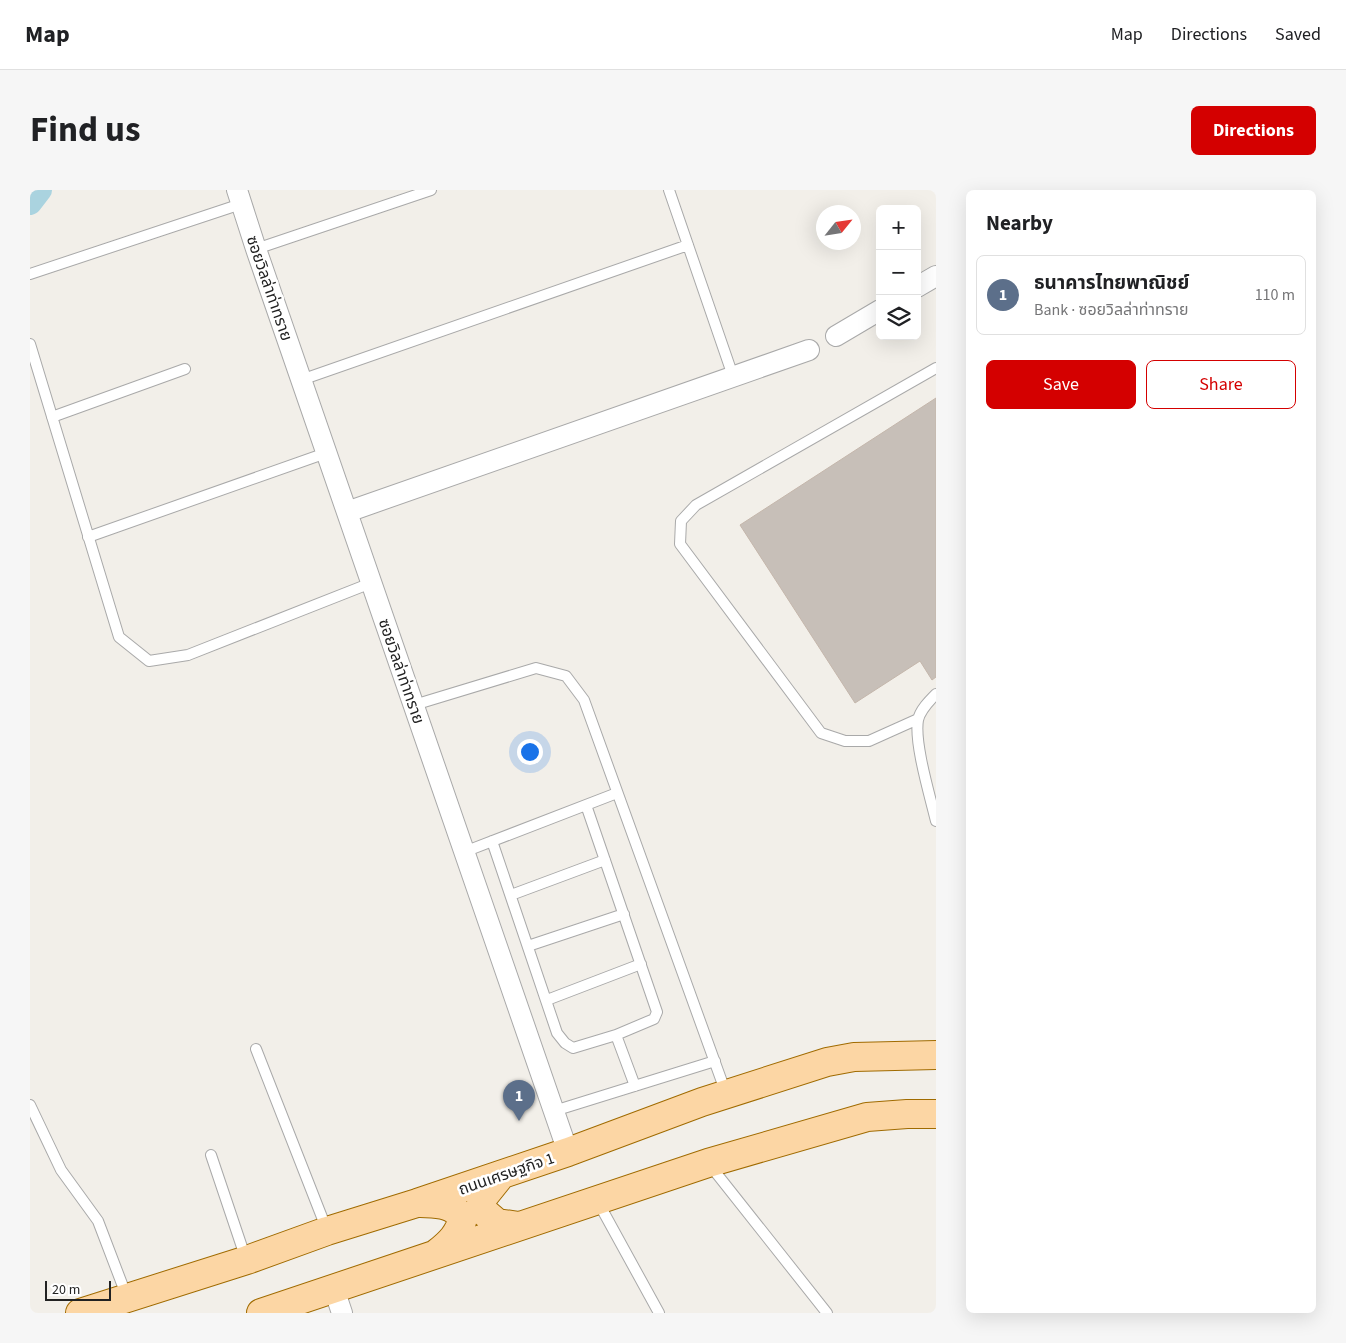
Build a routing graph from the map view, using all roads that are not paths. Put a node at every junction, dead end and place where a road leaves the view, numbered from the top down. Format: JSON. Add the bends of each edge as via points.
{"nodes":[{"id":1,"x":432,"y":190,"type":"edge"},
{"id":2,"x":669,"y":190,"type":"edge"},
{"id":3,"x":239,"y":197,"type":"edge"},
{"id":4,"x":688,"y":245,"type":"junction"},
{"id":5,"x":256,"y":249,"type":"junction"},
{"id":6,"x":30,"y":274,"type":"edge"},
{"id":7,"x":936,"y":276,"type":"edge"},
{"id":8,"x":921,"y":285,"type":"edge"},
{"id":9,"x":876,"y":312,"type":"edge"},
{"id":10,"x":836,"y":336,"type":"dead end"},
{"id":11,"x":30,"y":344,"type":"edge"},
{"id":12,"x":809,"y":350,"type":"dead end"},
{"id":13,"x":936,"y":368,"type":"edge"},
{"id":14,"x":185,"y":369,"type":"dead end"},
{"id":15,"x":733,"y":376,"type":"junction"},
{"id":16,"x":301,"y":380,"type":"junction"},
{"id":17,"x":52,"y":417,"type":"junction"},
{"id":18,"x":326,"y":453,"type":"junction"},
{"id":19,"x":346,"y":512,"type":"junction"},
{"id":20,"x":88,"y":537,"type":"junction"},
{"id":21,"x":371,"y":583,"type":"junction"},
{"id":22,"x":936,"y":694,"type":"edge"},
{"id":23,"x":414,"y":705,"type":"junction"},
{"id":24,"x":918,"y":719,"type":"junction"},
{"id":25,"x":617,"y":793,"type":"junction"},
{"id":26,"x":586,"y":805,"type":"junction"},
{"id":27,"x":936,"y":821,"type":"edge"},
{"id":28,"x":492,"y":841,"type":"junction"},
{"id":29,"x":464,"y":852,"type":"junction"},
{"id":30,"x":605,"y":860,"type":"junction"},
{"id":31,"x":511,"y":895,"type":"junction"},
{"id":32,"x":624,"y":914,"type":"junction"},
{"id":33,"x":528,"y":946,"type":"junction"},
{"id":34,"x":642,"y":964,"type":"junction"},
{"id":35,"x":547,"y":1000,"type":"junction"},
{"id":36,"x":616,"y":1035,"type":"junction"},
{"id":37,"x":256,"y":1049,"type":"dead end"},
{"id":38,"x":936,"y":1055,"type":"edge"},
{"id":39,"x":715,"y":1061,"type":"junction"},
{"id":40,"x":635,"y":1086,"type":"junction"},
{"id":41,"x":726,"y":1094,"type":"junction"},
{"id":42,"x":30,"y":1105,"type":"edge"},
{"id":43,"x":554,"y":1111,"type":"junction"},
{"id":44,"x":936,"y":1114,"type":"edge"},
{"id":45,"x":568,"y":1152,"type":"junction"},
{"id":46,"x":211,"y":1155,"type":"dead end"},
{"id":47,"x":708,"y":1163,"type":"junction"},
{"id":48,"x":501,"y":1175,"type":"junction"},
{"id":49,"x":597,"y":1200,"type":"junction"},
{"id":50,"x":417,"y":1203,"type":"junction"},
{"id":51,"x":519,"y":1226,"type":"junction"},
{"id":52,"x":327,"y":1231,"type":"junction"},
{"id":53,"x":435,"y":1254,"type":"junction"},
{"id":54,"x":247,"y":1260,"type":"junction"},
{"id":55,"x":127,"y":1298,"type":"junction"},
{"id":56,"x":338,"y":1301,"type":"edge"},
{"id":57,"x":80,"y":1313,"type":"edge"},
{"id":58,"x":261,"y":1313,"type":"edge"},
{"id":59,"x":659,"y":1313,"type":"edge"},
{"id":60,"x":827,"y":1313,"type":"edge"}],
"edges":[{"from":1,"to":5,"type":"lane"},
{"from":2,"to":4,"type":"lane"},
{"from":3,"to":5,"type":"street","name":"ซอยวิลล่าท่าทราย"},
{"from":3,"to":6,"type":"lane"},
{"from":4,"to":15,"type":"lane"},
{"from":4,"to":16,"type":"lane"},
{"from":5,"to":16,"type":"street","name":"ซอยวิลล่าท่าทราย"},
{"from":7,"to":8,"type":"street"},
{"from":9,"to":10,"type":"street"},
{"from":11,"to":17,"type":"lane"},
{"from":12,"to":15,"type":"street"},
{"from":13,"to":24,"type":"lane","via":[[696,505],[681,521],[680,544],[821,734],[845,741],[869,741]]},
{"from":14,"to":17,"type":"lane"},
{"from":15,"to":19,"type":"street"},
{"from":16,"to":18,"type":"street","name":"ซอยวิลล่าท่าทราย"},
{"from":17,"to":20,"type":"lane"},
{"from":18,"to":19,"type":"street","name":"ซอยวิลล่าท่าทราย"},
{"from":18,"to":20,"type":"lane"},
{"from":19,"to":21,"type":"street","name":"ซอยวิลล่าท่าทราย"},
{"from":20,"to":21,"type":"lane","via":[[119,637],[149,660],[188,655]]},
{"from":21,"to":23,"type":"street","name":"ซอยวิลล่าท่าทราย"},
{"from":22,"to":24,"type":"lane"},
{"from":23,"to":25,"type":"lane","via":[[536,668],[566,676],[584,700]]},
{"from":23,"to":29,"type":"street","name":"ซอยวิลล่าท่าทราย"},
{"from":24,"to":27,"type":"lane","via":[[919,744]]},
{"from":25,"to":26,"type":"lane"},
{"from":25,"to":39,"type":"lane"},
{"from":26,"to":28,"type":"lane"},
{"from":26,"to":30,"type":"lane"},
{"from":28,"to":29,"type":"lane"},
{"from":28,"to":31,"type":"lane"},
{"from":29,"to":43,"type":"street","name":"ซอยวิลล่าท่าทราย"},
{"from":30,"to":31,"type":"lane"},
{"from":30,"to":32,"type":"lane"},
{"from":31,"to":33,"type":"lane"},
{"from":32,"to":33,"type":"lane"},
{"from":32,"to":34,"type":"lane"},
{"from":33,"to":35,"type":"lane"},
{"from":34,"to":35,"type":"lane"},
{"from":34,"to":36,"type":"lane","via":[[657,1012],[654,1019]]},
{"from":35,"to":36,"type":"lane","via":[[557,1033],[573,1048]]},
{"from":36,"to":40,"type":"lane"},
{"from":37,"to":52,"type":"lane"},
{"from":38,"to":41,"type":"main road","name":"ถนนเศรษฐกิจ 1","via":[[854,1057],[827,1062]]},
{"from":39,"to":40,"type":"lane"},
{"from":39,"to":41,"type":"lane"},
{"from":40,"to":43,"type":"lane"},
{"from":41,"to":45,"type":"main road","name":"ถนนเศรษฐกิจ 1"},
{"from":42,"to":55,"type":"lane","via":[[61,1170],[98,1221]]},
{"from":43,"to":45,"type":"street","name":"ซอยวิลล่าท่าทราย"},
{"from":44,"to":47,"type":"main road","via":[[866,1117]]},
{"from":45,"to":48,"type":"main road","name":"ถนนเศรษฐกิจ 1"},
{"from":46,"to":54,"type":"lane"},
{"from":47,"to":49,"type":"main road"},
{"from":47,"to":60,"type":"lane"},
{"from":48,"to":50,"type":"main road","name":"ถนนเศรษฐกิจ 1"},
{"from":48,"to":51,"type":"main road","via":[[481,1200],[483,1211],[497,1223]]},
{"from":49,"to":51,"type":"main road"},
{"from":49,"to":59,"type":"lane"},
{"from":50,"to":52,"type":"main road","name":"ถนนเศรษฐกิจ 1"},
{"from":50,"to":53,"type":"main road","via":[[446,1205],[457,1210],[463,1218],[451,1242]]},
{"from":51,"to":53,"type":"main road"},
{"from":52,"to":54,"type":"main road","name":"ถนนเศรษฐกิจ 1"},
{"from":53,"to":56,"type":"main road"},
{"from":54,"to":55,"type":"main road","name":"ถนนเศรษฐกิจ 1"},
{"from":55,"to":57,"type":"main road","name":"ถนนเศรษฐกิจ 1"},
{"from":56,"to":58,"type":"main road"}]}
